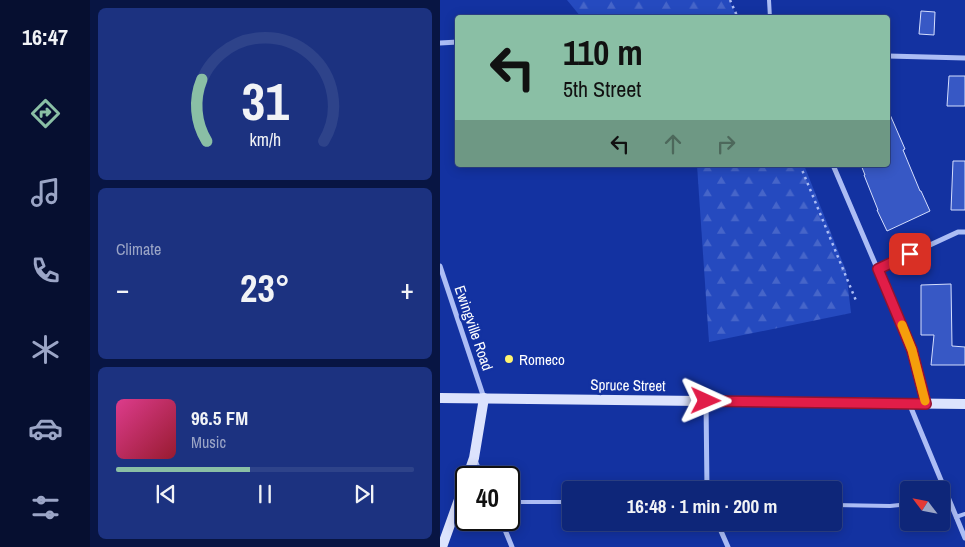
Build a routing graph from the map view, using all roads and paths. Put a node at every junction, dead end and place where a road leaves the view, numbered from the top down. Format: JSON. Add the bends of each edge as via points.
{"nodes":[{"id":1,"x":730,"y":0,"type":"edge"},
{"id":2,"x":769,"y":0,"type":"edge"},
{"id":3,"x":737,"y":15,"type":"edge"},
{"id":4,"x":770,"y":15,"type":"edge"},
{"id":5,"x":440,"y":42,"type":"edge"},
{"id":6,"x":455,"y":42,"type":"edge"},
{"id":7,"x":890,"y":56,"type":"edge"},
{"id":8,"x":965,"y":58,"type":"edge"},
{"id":9,"x":801,"y":167,"type":"edge"},
{"id":10,"x":834,"y":167,"type":"edge"},
{"id":11,"x":965,"y":232,"type":"edge"},
{"id":12,"x":440,"y":266,"type":"edge"},
{"id":13,"x":878,"y":269,"type":"junction"},
{"id":14,"x":857,"y":303,"type":"dead end"},
{"id":15,"x":440,"y":398,"type":"edge"},
{"id":16,"x":484,"y":398,"type":"junction"},
{"id":17,"x":706,"y":401,"type":"junction"},
{"id":18,"x":909,"y":403,"type":"junction"},
{"id":19,"x":926,"y":404,"type":"junction"},
{"id":20,"x":965,"y":404,"type":"edge"},
{"id":21,"x":474,"y":458,"type":"junction"},
{"id":22,"x":471,"y":466,"type":"edge"},
{"id":23,"x":477,"y":466,"type":"edge"},
{"id":24,"x":707,"y":481,"type":"edge"},
{"id":25,"x":939,"y":481,"type":"edge"},
{"id":26,"x":520,"y":502,"type":"edge"},
{"id":27,"x":562,"y":502,"type":"edge"},
{"id":28,"x":842,"y":505,"type":"edge"},
{"id":29,"x":900,"y":505,"type":"edge"},
{"id":30,"x":950,"y":505,"type":"edge"},
{"id":31,"x":455,"y":512,"type":"edge"},
{"id":32,"x":965,"y":514,"type":"edge"},
{"id":33,"x":956,"y":517,"type":"junction"},
{"id":34,"x":505,"y":531,"type":"edge"},
{"id":35,"x":721,"y":531,"type":"edge"},
{"id":36,"x":965,"y":538,"type":"edge"},
{"id":37,"x":442,"y":547,"type":"edge"},
{"id":38,"x":512,"y":547,"type":"edge"},
{"id":39,"x":728,"y":547,"type":"edge"}],
"edges":[{"from":1,"to":3,"type":"path"},
{"from":2,"to":4,"type":"lane"},
{"from":5,"to":6,"type":"street"},
{"from":7,"to":8,"type":"street"},
{"from":9,"to":14,"type":"path"},
{"from":10,"to":13,"type":"street"},
{"from":11,"to":13,"type":"street","via":[[958,232]]},
{"from":12,"to":16,"type":"street","name":"Ewingville Road"},
{"from":13,"to":19,"type":"street","via":[[912,350]]},
{"from":15,"to":16,"type":"street","name":"Spruce Street"},
{"from":16,"to":17,"type":"street","name":"Spruce Street"},
{"from":16,"to":21,"type":"street"},
{"from":17,"to":18,"type":"street","name":"Spruce Street"},
{"from":17,"to":24,"type":"street"},
{"from":18,"to":19,"type":"street","name":"Spruce Street"},
{"from":18,"to":25,"type":"street"},
{"from":19,"to":20,"type":"street","name":"Spruce Street"},
{"from":21,"to":22,"type":"street"},
{"from":21,"to":23,"type":"street"},
{"from":26,"to":27,"type":"lane"},
{"from":28,"to":29,"type":"lane"},
{"from":30,"to":33,"type":"street"},
{"from":31,"to":37,"type":"street"},
{"from":32,"to":33,"type":"lane"},
{"from":33,"to":36,"type":"street"},
{"from":34,"to":38,"type":"street"},
{"from":35,"to":39,"type":"street"}]}
